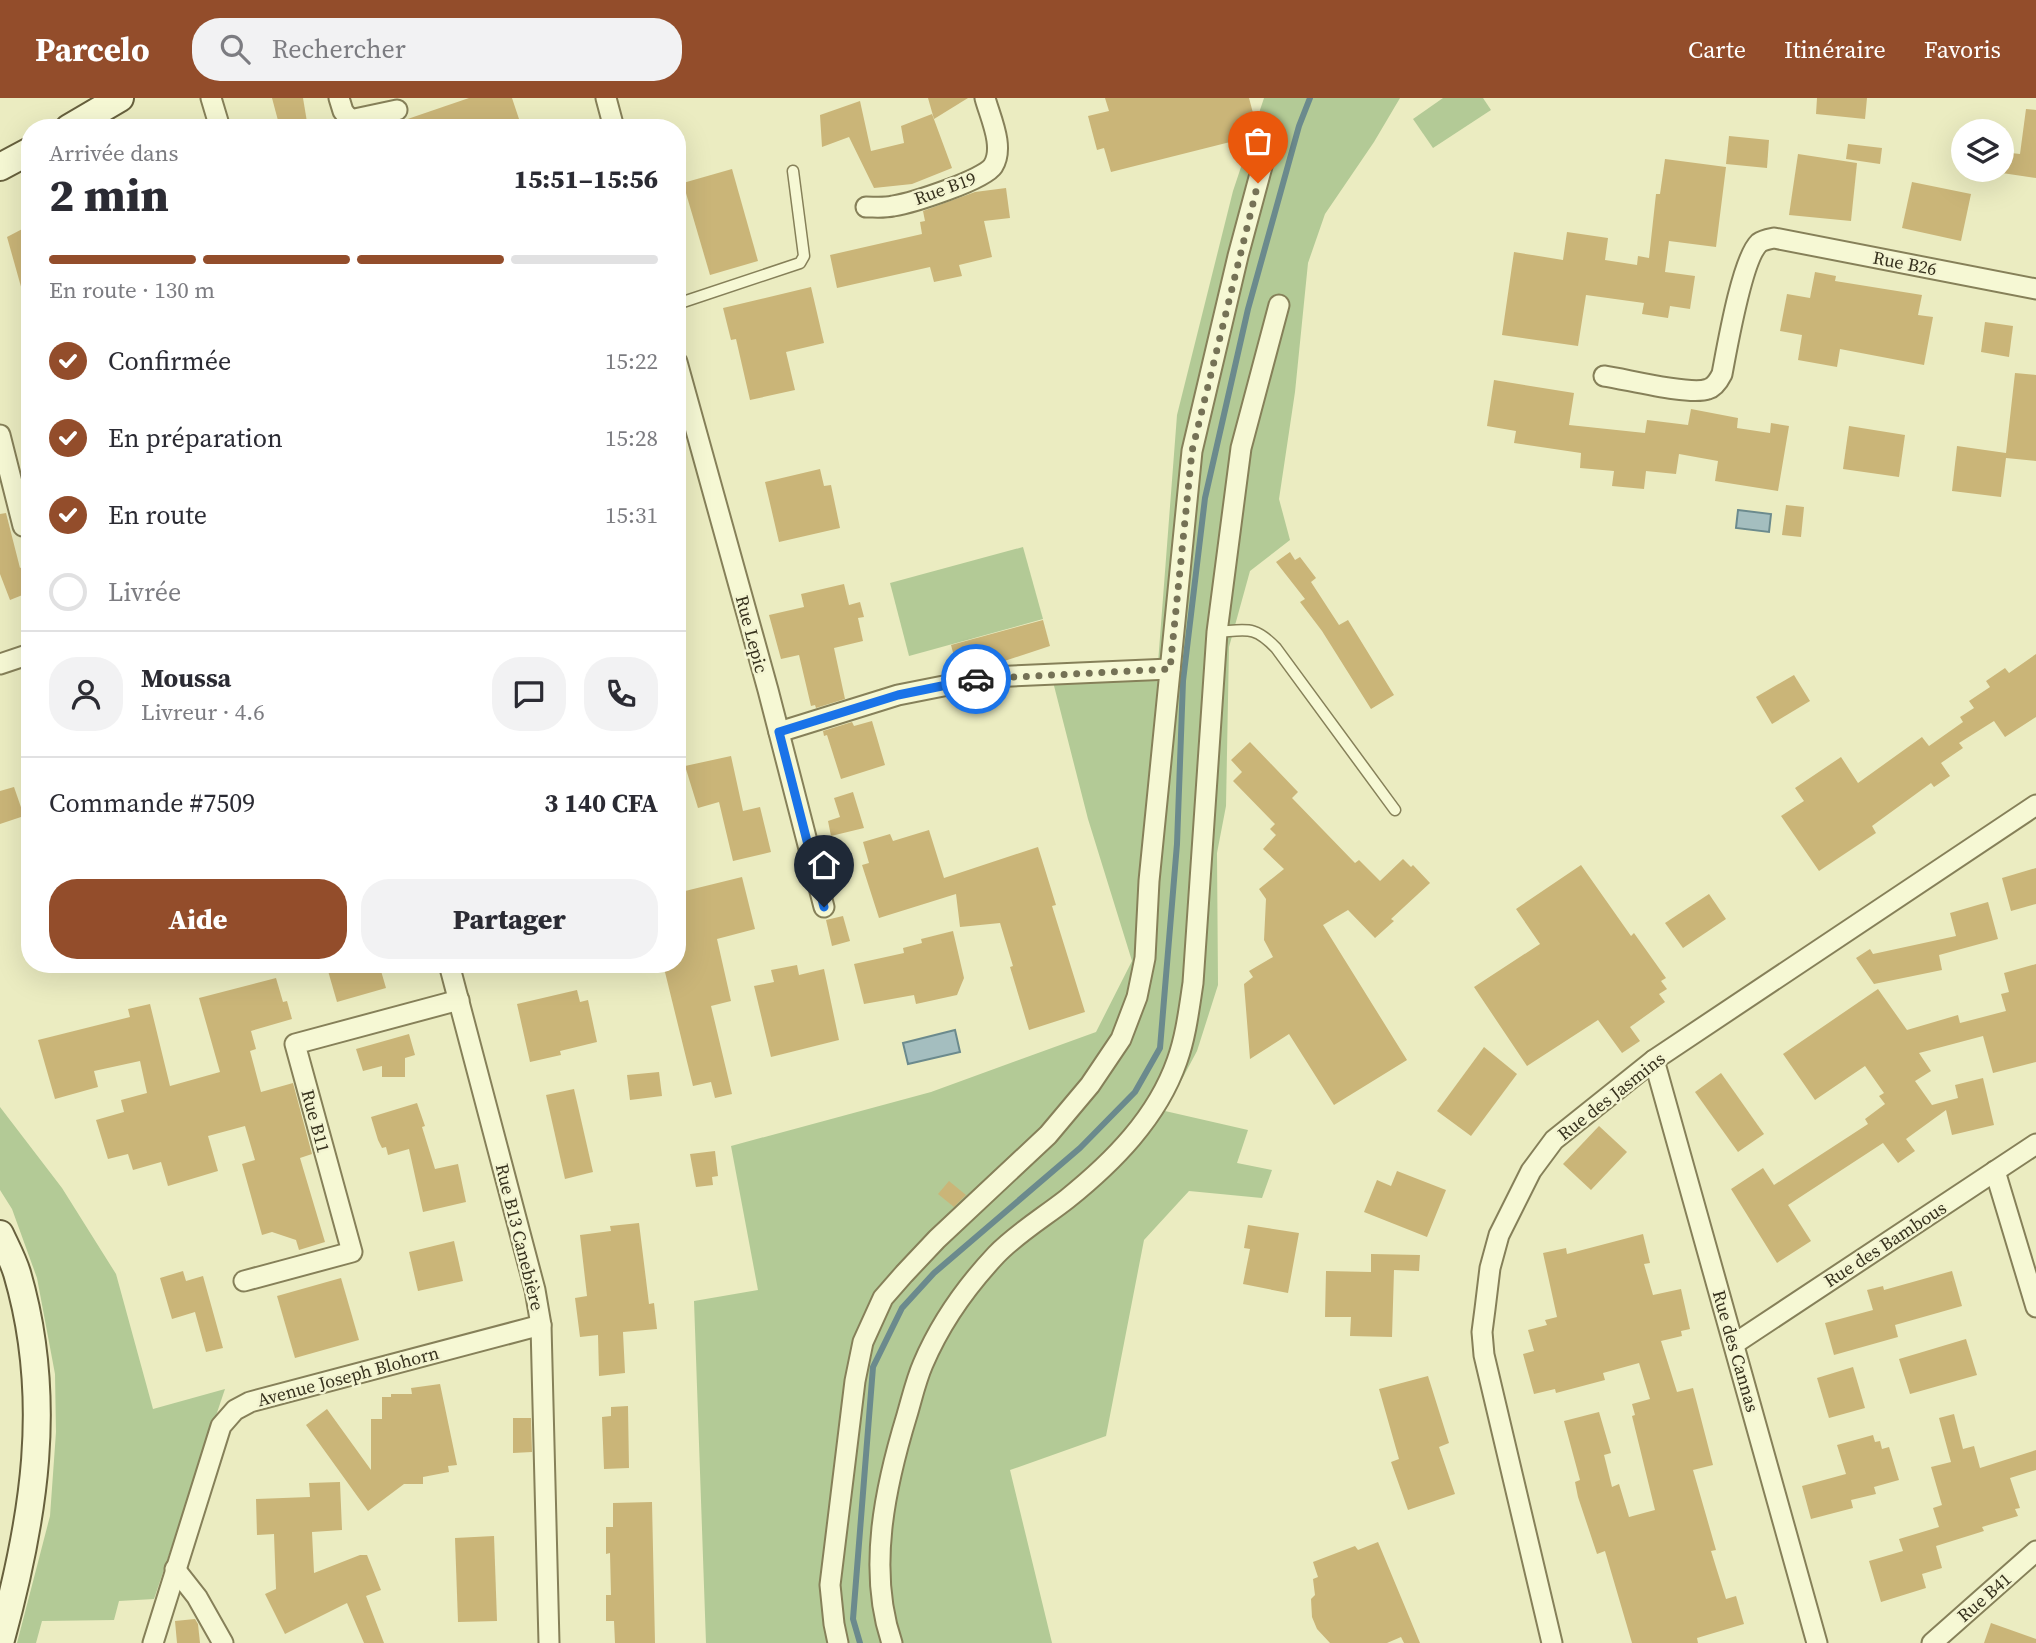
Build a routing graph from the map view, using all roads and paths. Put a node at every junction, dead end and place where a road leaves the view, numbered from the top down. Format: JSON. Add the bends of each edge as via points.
{"nodes":[{"id":1,"x":120,"y":98,"type":"edge"},
{"id":2,"x":211,"y":98,"type":"edge"},
{"id":3,"x":340,"y":98,"type":"edge"},
{"id":4,"x":606,"y":98,"type":"edge"},
{"id":5,"x":985,"y":98,"type":"edge"},
{"id":6,"x":397,"y":110,"type":"dead end"},
{"id":7,"x":84,"y":119,"type":"edge"},
{"id":8,"x":217,"y":119,"type":"edge"},
{"id":9,"x":349,"y":119,"type":"edge"},
{"id":10,"x":355,"y":119,"type":"edge"},
{"id":11,"x":612,"y":119,"type":"edge"},
{"id":12,"x":1271,"y":133,"type":"dead end"},
{"id":13,"x":21,"y":155,"type":"edge"},
{"id":14,"x":0,"y":167,"type":"edge"},
{"id":15,"x":793,"y":171,"type":"dead end"},
{"id":16,"x":866,"y":207,"type":"dead end"},
{"id":17,"x":2036,"y":289,"type":"edge"},
{"id":18,"x":686,"y":301,"type":"edge"},
{"id":19,"x":1279,"y":305,"type":"dead end"},
{"id":20,"x":1604,"y":376,"type":"dead end"},
{"id":21,"x":686,"y":395,"type":"edge"},
{"id":22,"x":0,"y":435,"type":"edge"},
{"id":23,"x":21,"y":521,"type":"edge"},
{"id":24,"x":1217,"y":632,"type":"junction"},
{"id":25,"x":21,"y":657,"type":"edge"},
{"id":26,"x":0,"y":664,"type":"edge"},
{"id":27,"x":1170,"y":669,"type":"junction"},
{"id":28,"x":779,"y":732,"type":"junction"},
{"id":29,"x":2036,"y":805,"type":"edge"},
{"id":30,"x":1395,"y":810,"type":"dead end"},
{"id":31,"x":824,"y":907,"type":"dead end"},
{"id":32,"x":452,"y":973,"type":"edge"},
{"id":33,"x":459,"y":1000,"type":"junction"},
{"id":34,"x":1654,"y":1060,"type":"junction"},
{"id":35,"x":2036,"y":1144,"type":"edge"},
{"id":36,"x":1995,"y":1171,"type":"junction"},
{"id":37,"x":0,"y":1234,"type":"edge"},
{"id":38,"x":244,"y":1281,"type":"dead end"},
{"id":39,"x":2036,"y":1307,"type":"edge"},
{"id":40,"x":541,"y":1325,"type":"junction"},
{"id":41,"x":1734,"y":1343,"type":"junction"},
{"id":42,"x":2036,"y":1551,"type":"edge"},
{"id":43,"x":176,"y":1569,"type":"junction"},
{"id":44,"x":0,"y":1643,"type":"edge"},
{"id":45,"x":153,"y":1643,"type":"edge"},
{"id":46,"x":223,"y":1643,"type":"edge"},
{"id":47,"x":549,"y":1643,"type":"edge"},
{"id":48,"x":838,"y":1643,"type":"edge"},
{"id":49,"x":892,"y":1643,"type":"edge"},
{"id":50,"x":1552,"y":1643,"type":"edge"},
{"id":51,"x":1817,"y":1643,"type":"edge"},
{"id":52,"x":1932,"y":1643,"type":"edge"}],
"edges":[{"from":1,"to":7,"type":"main road"},
{"from":2,"to":8,"type":"street"},
{"from":3,"to":9,"type":"street"},
{"from":4,"to":11,"type":"street"},
{"from":5,"to":16,"type":"street","name":"Rue B19","via":[[996,136],[993,167],[946,190],[895,206]]},
{"from":6,"to":10,"type":"street"},
{"from":12,"to":27,"type":"street","via":[[1192,451]]},
{"from":13,"to":14,"type":"main road"},
{"from":15,"to":18,"type":"lane","via":[[804,256],[800,263]]},
{"from":17,"to":20,"type":"street","name":"Rue B26","via":[[1767,240],[1752,253],[1716,384],[1692,391]]},
{"from":19,"to":24,"type":"street","via":[[1241,448]]},
{"from":21,"to":28,"type":"street","name":"Rue Lepic"},
{"from":22,"to":23,"type":"street"},
{"from":24,"to":30,"type":"lane","via":[[1261,633]]},
{"from":24,"to":49,"type":"street","via":[[1193,983],[1177,1062],[1160,1099],[1117,1155],[998,1253],[963,1293],[922,1365],[898,1443],[882,1525],[881,1596]]},
{"from":25,"to":26,"type":"street"},
{"from":27,"to":28,"type":"street","via":[[989,677],[898,695]]},
{"from":27,"to":48,"type":"street","via":[[1138,997],[1121,1039],[1048,1135],[937,1239],[883,1298],[863,1342],[855,1381],[830,1585]]},
{"from":28,"to":31,"type":"street","name":"Rue Lepic"},
{"from":29,"to":34,"type":"street","name":"Rue des Jasmins"},
{"from":32,"to":33,"type":"street","name":"Rue B13 Canebière"},
{"from":33,"to":38,"type":"street","name":"Rue B11","via":[[295,1044],[352,1252]]},
{"from":33,"to":40,"type":"street","name":"Rue B13 Canebière"},
{"from":34,"to":41,"type":"street","name":"Rue des Cannas"},
{"from":34,"to":50,"type":"street","name":"Rue des Jasmins","via":[[1554,1140],[1514,1203],[1490,1268],[1482,1332],[1484,1355]]},
{"from":35,"to":36,"type":"street","name":"Rue des Bambous"},
{"from":36,"to":39,"type":"street"},
{"from":36,"to":41,"type":"street","name":"Rue des Bambous"},
{"from":37,"to":44,"type":"main road","via":[[16,1272],[26,1315],[37,1412],[34,1490],[20,1573]]},
{"from":40,"to":43,"type":"street","name":"Avenue Joseph Blohorn","via":[[235,1409],[221,1426]]},
{"from":40,"to":47,"type":"street","name":"Rue B13 Canebière"},
{"from":41,"to":51,"type":"street","name":"Rue des Cannas"},
{"from":42,"to":52,"type":"street","name":"Rue B41"},
{"from":43,"to":45,"type":"street","name":"Avenue Joseph Blohorn"},
{"from":43,"to":46,"type":"street"}]}
